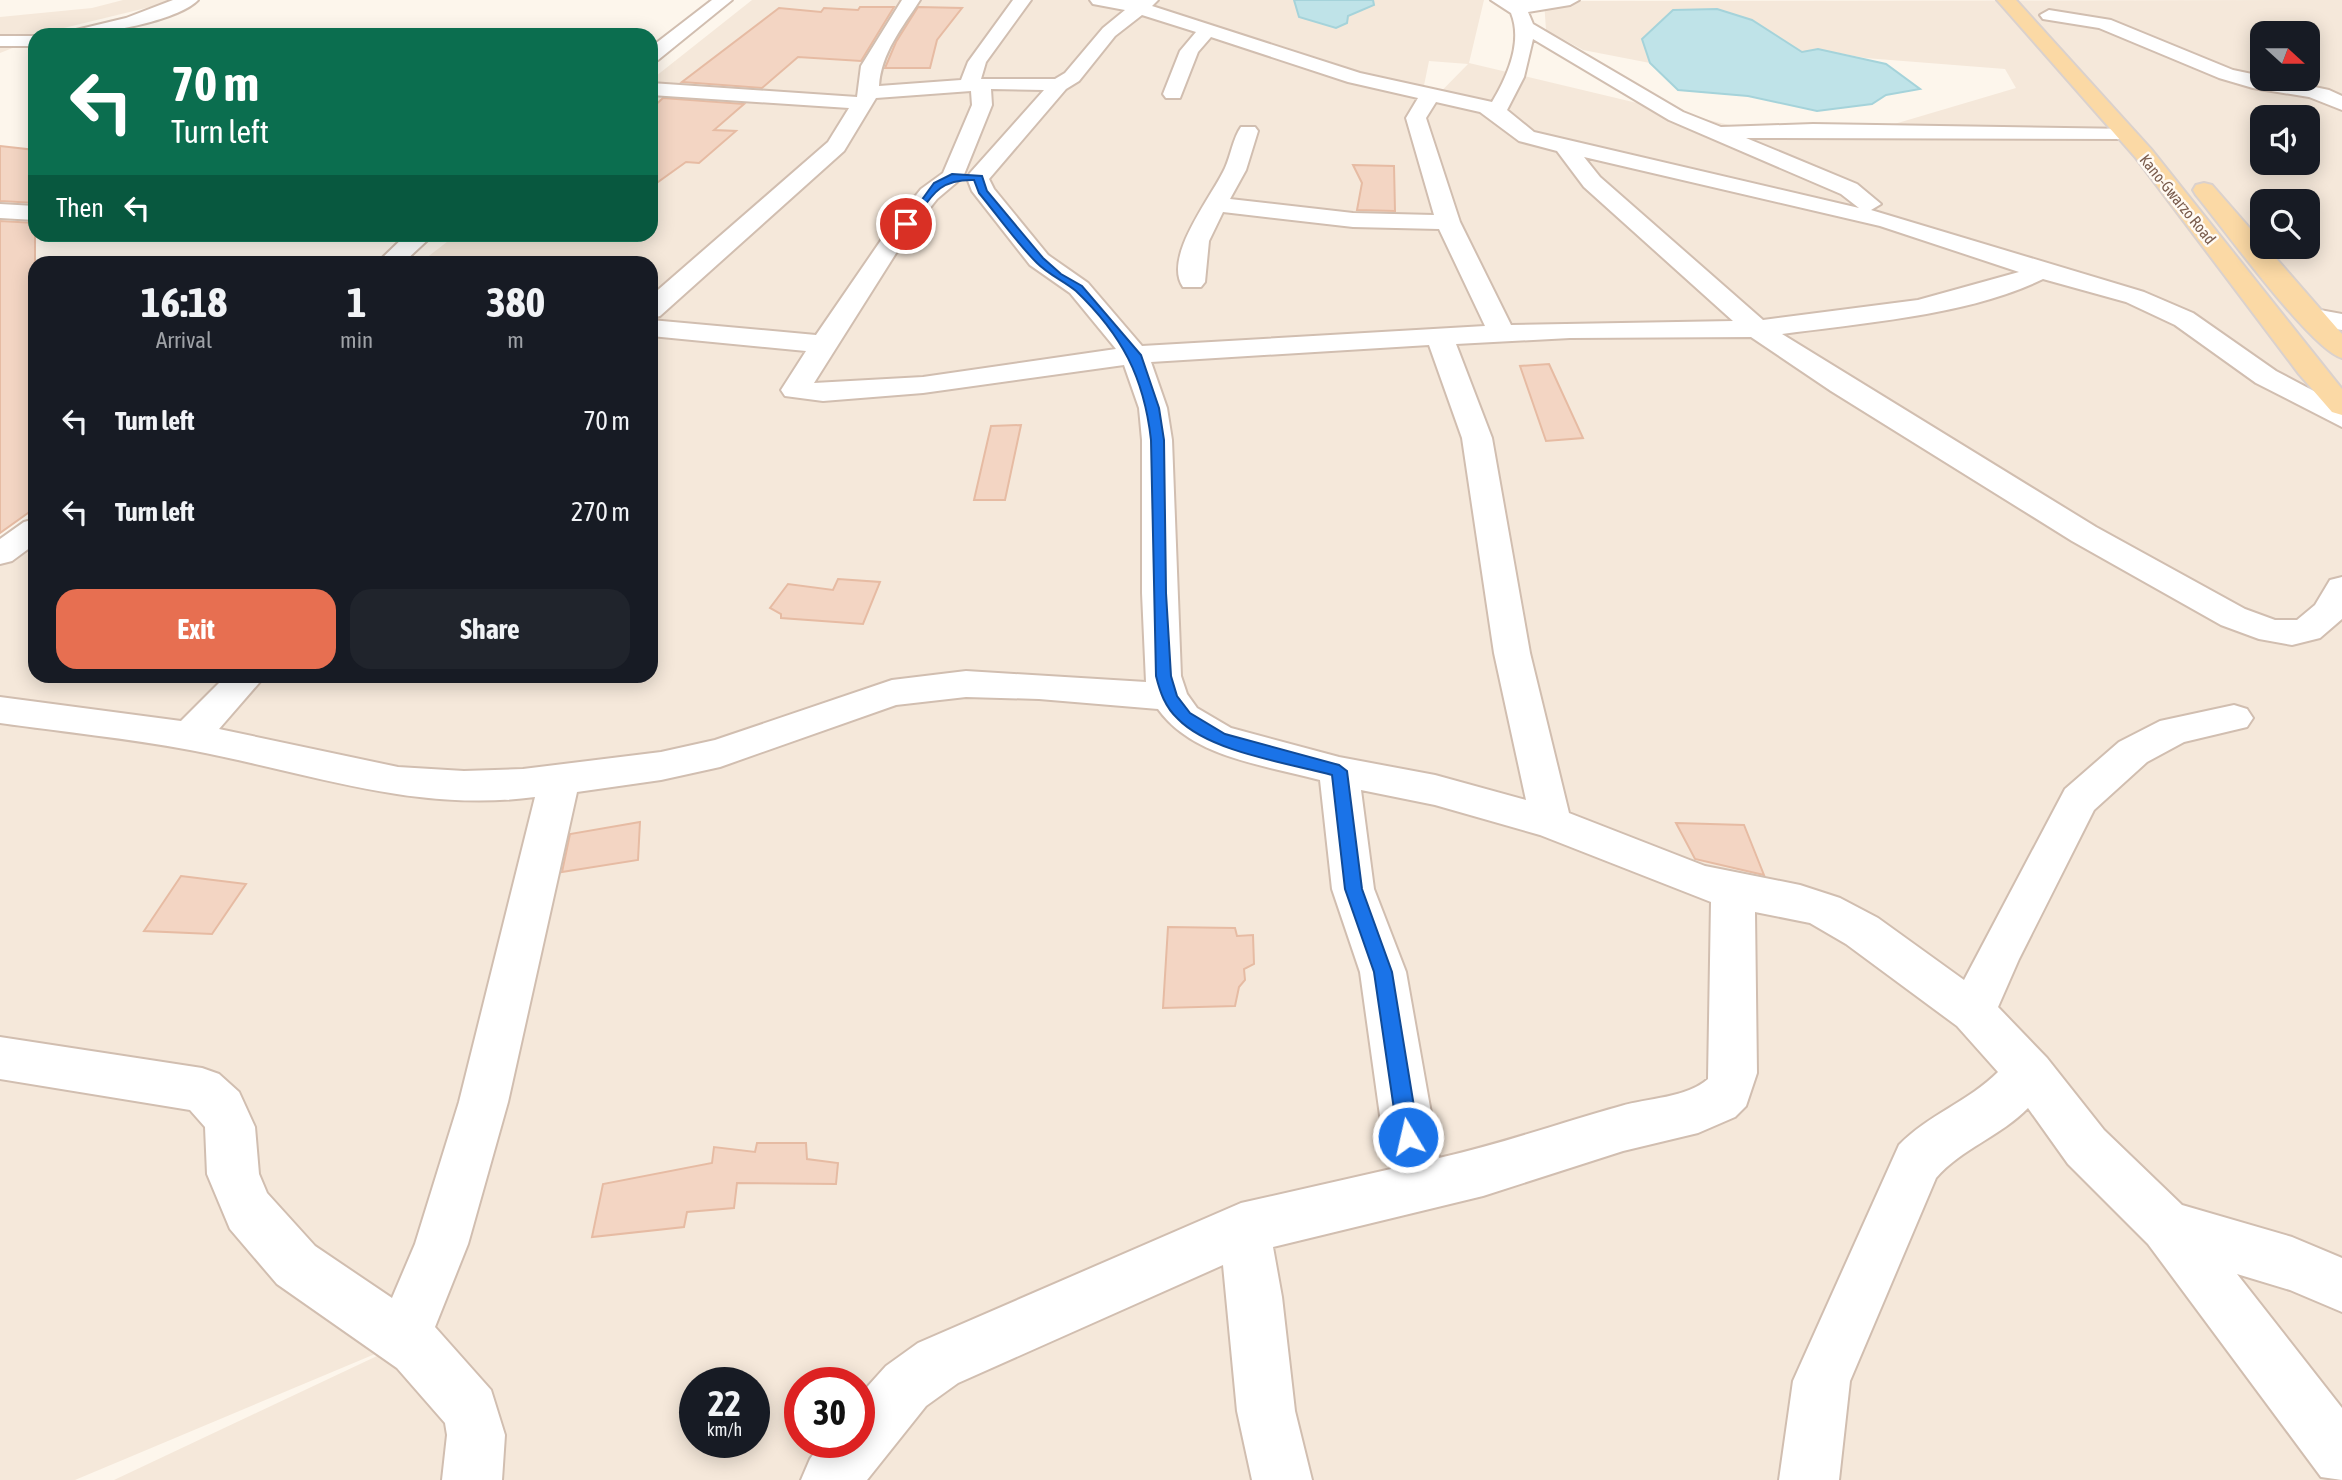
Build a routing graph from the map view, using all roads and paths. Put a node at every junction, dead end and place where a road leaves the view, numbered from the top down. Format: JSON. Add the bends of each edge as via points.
{"nodes":[{"id":1,"x":189,"y":0,"type":"edge"},
{"id":2,"x":723,"y":0,"type":"edge"},
{"id":3,"x":911,"y":0,"type":"edge"},
{"id":4,"x":1022,"y":0,"type":"edge"},
{"id":5,"x":1099,"y":0,"type":"edge"},
{"id":6,"x":1500,"y":0,"type":"edge"},
{"id":7,"x":1570,"y":0,"type":"edge"},
{"id":8,"x":2006,"y":0,"type":"edge"},
{"id":9,"x":1144,"y":4,"type":"edge"},
{"id":10,"x":2041,"y":8,"type":"edge"},
{"id":11,"x":1520,"y":17,"type":"junction"},
{"id":12,"x":107,"y":28,"type":"edge"},
{"id":13,"x":1208,"y":30,"type":"junction"},
{"id":14,"x":2071,"y":36,"type":"dead end"},
{"id":15,"x":0,"y":41,"type":"edge"},
{"id":16,"x":28,"y":41,"type":"edge"},
{"id":17,"x":658,"y":51,"type":"edge"},
{"id":18,"x":975,"y":85,"type":"junction"},
{"id":19,"x":1059,"y":85,"type":"junction"},
{"id":20,"x":658,"y":89,"type":"edge"},
{"id":21,"x":1173,"y":94,"type":"dead end"},
{"id":22,"x":1430,"y":95,"type":"junction"},
{"id":23,"x":865,"y":98,"type":"junction"},
{"id":24,"x":2342,"y":104,"type":"edge"},
{"id":25,"x":1496,"y":111,"type":"junction"},
{"id":26,"x":1248,"y":131,"type":"dead end"},
{"id":27,"x":1716,"y":133,"type":"junction"},
{"id":28,"x":2124,"y":133,"type":"junction"},
{"id":29,"x":1564,"y":147,"type":"junction"},
{"id":30,"x":2192,"y":176,"type":"dead end"},
{"id":31,"x":965,"y":177,"type":"junction"},
{"id":32,"x":1215,"y":204,"type":"junction"},
{"id":33,"x":0,"y":211,"type":"edge"},
{"id":34,"x":28,"y":213,"type":"edge"},
{"id":35,"x":1887,"y":221,"type":"junction"},
{"id":36,"x":1448,"y":222,"type":"junction"},
{"id":37,"x":408,"y":242,"type":"edge"},
{"id":38,"x":395,"y":256,"type":"edge"},
{"id":39,"x":2040,"y":271,"type":"junction"},
{"id":40,"x":1192,"y":282,"type":"dead end"},
{"id":41,"x":658,"y":304,"type":"edge"},
{"id":42,"x":2309,"y":316,"type":"junction"},
{"id":43,"x":2342,"y":322,"type":"edge"},
{"id":44,"x":658,"y":329,"type":"edge"},
{"id":45,"x":1757,"y":329,"type":"junction"},
{"id":46,"x":1502,"y":333,"type":"junction"},
{"id":47,"x":1440,"y":337,"type":"junction"},
{"id":48,"x":822,"y":344,"type":"junction"},
{"id":49,"x":2342,"y":350,"type":"edge"},
{"id":50,"x":1135,"y":355,"type":"junction"},
{"id":51,"x":2337,"y":395,"type":"edge"},
{"id":52,"x":2342,"y":418,"type":"edge"},
{"id":53,"x":28,"y":534,"type":"edge"},
{"id":54,"x":0,"y":554,"type":"edge"},
{"id":55,"x":2342,"y":588,"type":"edge"},
{"id":56,"x":240,"y":683,"type":"edge"},
{"id":57,"x":1169,"y":697,"type":"junction"},
{"id":58,"x":0,"y":710,"type":"edge"},
{"id":59,"x":2234,"y":718,"type":"dead end"},
{"id":60,"x":189,"y":736,"type":"junction"},
{"id":61,"x":1339,"y":771,"type":"junction"},
{"id":62,"x":559,"y":780,"type":"junction"},
{"id":63,"x":1551,"y":823,"type":"junction"},
{"id":64,"x":1733,"y":891,"type":"junction"},
{"id":65,"x":1973,"y":1012,"type":"junction"},
{"id":66,"x":0,"y":1058,"type":"edge"},
{"id":67,"x":2030,"y":1073,"type":"junction"},
{"id":68,"x":1421,"y":1185,"type":"junction"},
{"id":69,"x":2167,"y":1226,"type":"junction"},
{"id":70,"x":1241,"y":1229,"type":"junction"},
{"id":71,"x":2342,"y":1285,"type":"edge"},
{"id":72,"x":401,"y":1336,"type":"junction"},
{"id":73,"x":875,"y":1422,"type":"edge"},
{"id":74,"x":2342,"y":1456,"type":"edge"},
{"id":75,"x":847,"y":1458,"type":"edge"},
{"id":76,"x":472,"y":1480,"type":"edge"},
{"id":77,"x":831,"y":1480,"type":"edge"},
{"id":78,"x":1282,"y":1480,"type":"edge"},
{"id":79,"x":1810,"y":1480,"type":"edge"}],
"edges":[{"from":1,"to":12,"type":"street"},
{"from":2,"to":17,"type":"street"},
{"from":3,"to":23,"type":"street","via":[[871,66]]},
{"from":4,"to":18,"type":"street","via":[[977,62]]},
{"from":5,"to":9,"type":"street"},
{"from":6,"to":11,"type":"street"},
{"from":7,"to":11,"type":"street"},
{"from":8,"to":28,"type":"main road","name":"Kano-Gwarzo Road","via":[[2048,42]]},
{"from":9,"to":13,"type":"street"},
{"from":9,"to":19,"type":"street","via":[[1109,32],[1072,77]]},
{"from":10,"to":14,"type":"main road"},
{"from":10,"to":24,"type":"street","via":[[2113,24],[2234,77],[2325,96]]},
{"from":11,"to":25,"type":"street","via":[[1516,80]]},
{"from":11,"to":27,"type":"street","via":[[1658,106]]},
{"from":13,"to":21,"type":"street","via":[[1189,51]]},
{"from":13,"to":22,"type":"street","via":[[1355,78]]},
{"from":15,"to":16,"type":"street"},
{"from":18,"to":19,"type":"street"},
{"from":18,"to":23,"type":"street"},
{"from":18,"to":31,"type":"street","via":[[982,105]]},
{"from":19,"to":31,"type":"street"},
{"from":20,"to":23,"type":"street"},
{"from":22,"to":25,"type":"street"},
{"from":22,"to":36,"type":"street","via":[[1416,123]]},
{"from":23,"to":41,"type":"street","via":[[836,146]]},
{"from":25,"to":29,"type":"street","via":[[1524,136]]},
{"from":26,"to":32,"type":"street","via":[[1240,162]]},
{"from":27,"to":28,"type":"street"},
{"from":27,"to":35,"type":"street","via":[[1849,189]]},
{"from":28,"to":51,"type":"main road","name":"Kano-Gwarzo Road","via":[[2220,251],[2297,356]]},
{"from":29,"to":35,"type":"street"},
{"from":29,"to":45,"type":"street","via":[[1592,181]]},
{"from":30,"to":42,"type":"main road","name":"Kano-Gwarzo Road"},
{"from":31,"to":48,"type":"street","via":[[937,185]]},
{"from":31,"to":50,"type":"street","via":[[983,191],[1040,260],[1079,288]]},
{"from":32,"to":36,"type":"street","via":[[1353,220]]},
{"from":32,"to":40,"type":"street","via":[[1202,222],[1191,256]]},
{"from":33,"to":34,"type":"street"},
{"from":35,"to":39,"type":"street"},
{"from":36,"to":46,"type":"street"},
{"from":37,"to":38,"type":"street"},
{"from":39,"to":45,"type":"street","via":[[2016,283],[1918,308]]},
{"from":39,"to":52,"type":"street","via":[[2160,307],[2266,377]]},
{"from":42,"to":43,"type":"street"},
{"from":42,"to":49,"type":"main road","name":"Kano-Gwarzo Road"},
{"from":44,"to":48,"type":"street"},
{"from":45,"to":46,"type":"street"},
{"from":45,"to":55,"type":"street","via":[[2084,534],[2245,622],[2271,631],[2308,630],[2329,612]]},
{"from":46,"to":47,"type":"street"},
{"from":47,"to":50,"type":"street"},
{"from":47,"to":63,"type":"street","via":[[1477,438],[1512,653]]},
{"from":48,"to":50,"type":"street","via":[[795,390],[923,385]]},
{"from":50,"to":57,"type":"street","via":[[1153,408],[1157,440],[1159,593],[1163,676]]},
{"from":53,"to":54,"type":"street"},
{"from":56,"to":60,"type":"street"},
{"from":57,"to":61,"type":"street","via":[[1184,717],[1219,738]]},
{"from":57,"to":62,"type":"street","via":[[991,685],[892,692],[720,753]]},
{"from":58,"to":60,"type":"street"},
{"from":59,"to":65,"type":"street","via":[[2174,731],[2133,752],[2079,800]]},
{"from":60,"to":62,"type":"street","via":[[398,782],[464,786]]},
{"from":61,"to":63,"type":"street","via":[[1435,790]]},
{"from":61,"to":68,"type":"street","via":[[1353,889],[1383,972],[1408,1137]]},
{"from":62,"to":72,"type":"street","via":[[477,1125],[443,1242],[418,1307]]},
{"from":63,"to":64,"type":"street","via":[[1654,866]]},
{"from":64,"to":65,"type":"street","via":[[1825,910],[1872,938]]},
{"from":64,"to":68,"type":"street","via":[[1733,1073],[1729,1090],[1718,1101],[1483,1172]]},
{"from":65,"to":67,"type":"street"},
{"from":66,"to":72,"type":"street","via":[[202,1090],[222,1108],[230,1127],[233,1174],[248,1211],[296,1265]]},
{"from":67,"to":69,"type":"street","via":[[2086,1147]]},
{"from":67,"to":79,"type":"street","via":[[2000,1103],[1929,1149],[1917,1162],[1822,1381]]},
{"from":68,"to":70,"type":"street"},
{"from":69,"to":71,"type":"street","via":[[2292,1264]]},
{"from":69,"to":74,"type":"street"},
{"from":70,"to":73,"type":"street","via":[[938,1363],[906,1386]]},
{"from":70,"to":78,"type":"street","via":[[1256,1294],[1266,1411]]},
{"from":72,"to":76,"type":"street","via":[[471,1410],[476,1435]]},
{"from":75,"to":77,"type":"street"}]}
